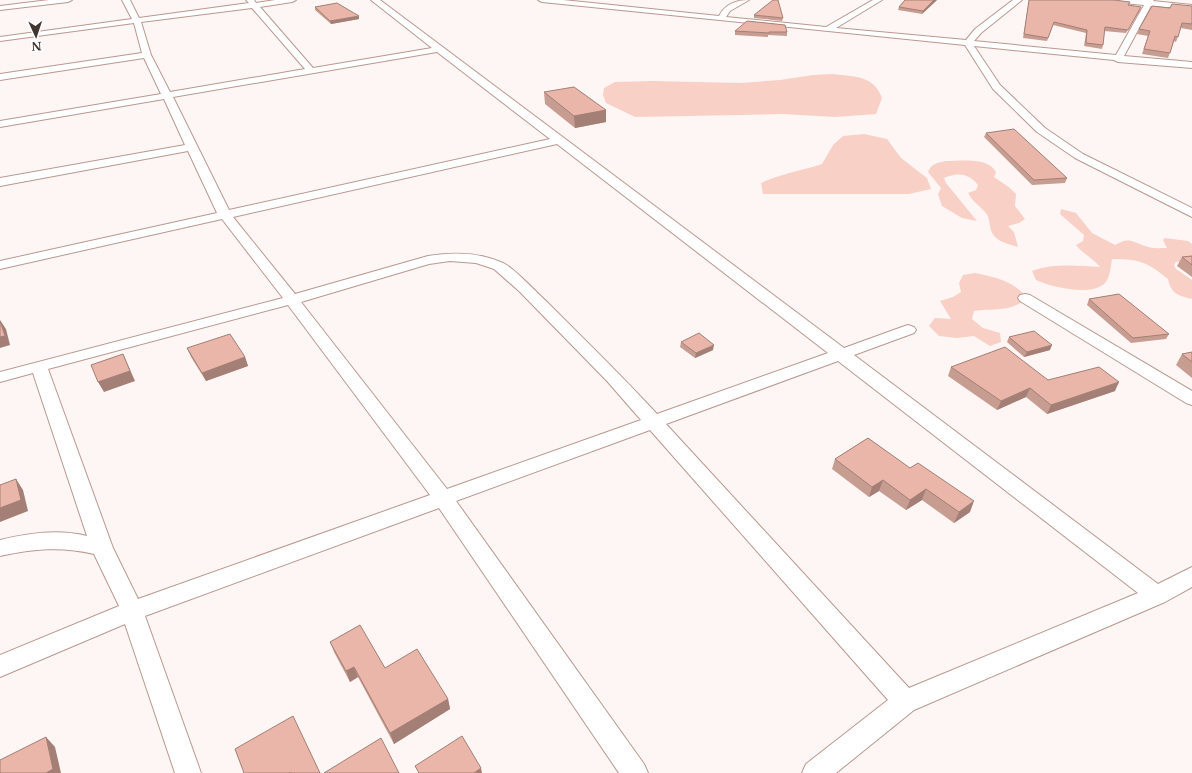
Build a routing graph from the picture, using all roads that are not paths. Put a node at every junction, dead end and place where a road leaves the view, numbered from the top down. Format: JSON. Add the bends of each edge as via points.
{"nodes":[{"id":1,"x":68,"y":0,"type":"edge"},
{"id":2,"x":126,"y":0,"type":"edge"},
{"id":3,"x":292,"y":0,"type":"edge"},
{"id":4,"x":375,"y":0,"type":"edge"},
{"id":5,"x":542,"y":0,"type":"edge"},
{"id":6,"x":609,"y":0,"type":"edge"},
{"id":7,"x":745,"y":0,"type":"edge"},
{"id":8,"x":878,"y":0,"type":"edge"},
{"id":9,"x":1018,"y":0,"type":"edge"},
{"id":10,"x":1113,"y":0,"type":"edge"},
{"id":11,"x":1148,"y":1,"type":"edge"},
{"id":12,"x":252,"y":3,"type":"edge"},
{"id":13,"x":601,"y":6,"type":"junction"},
{"id":14,"x":1192,"y":7,"type":"edge"},
{"id":15,"x":0,"y":8,"type":"edge"},
{"id":16,"x":722,"y":20,"type":"junction"},
{"id":17,"x":137,"y":21,"type":"junction"},
{"id":18,"x":828,"y":29,"type":"junction"},
{"id":19,"x":0,"y":40,"type":"edge"},
{"id":20,"x":968,"y":43,"type":"junction"},
{"id":21,"x":439,"y":48,"type":"junction"},
{"id":22,"x":147,"y":56,"type":"junction"},
{"id":23,"x":1118,"y":58,"type":"junction"},
{"id":24,"x":1192,"y":65,"type":"edge"},
{"id":25,"x":310,"y":70,"type":"junction"},
{"id":26,"x":0,"y":77,"type":"edge"},
{"id":27,"x":166,"y":95,"type":"junction"},
{"id":28,"x":0,"y":124,"type":"edge"},
{"id":29,"x":559,"y":140,"type":"junction"},
{"id":30,"x":191,"y":147,"type":"junction"},
{"id":31,"x":0,"y":182,"type":"edge"},
{"id":32,"x":1192,"y":213,"type":"edge"},
{"id":33,"x":225,"y":215,"type":"junction"},
{"id":34,"x":0,"y":265,"type":"edge"},
{"id":35,"x":1025,"y":298,"type":"dead end"},
{"id":36,"x":292,"y":300,"type":"junction"},
{"id":37,"x":908,"y":330,"type":"dead end"},
{"id":38,"x":841,"y":354,"type":"junction"},
{"id":39,"x":39,"y":366,"type":"junction"},
{"id":40,"x":0,"y":377,"type":"edge"},
{"id":41,"x":1192,"y":399,"type":"edge"},
{"id":42,"x":653,"y":422,"type":"junction"},
{"id":43,"x":442,"y":498,"type":"junction"},
{"id":44,"x":0,"y":548,"type":"edge"},
{"id":45,"x":102,"y":548,"type":"junction"},
{"id":46,"x":1192,"y":576,"type":"edge"},
{"id":47,"x":1157,"y":595,"type":"junction"},
{"id":48,"x":132,"y":611,"type":"junction"},
{"id":49,"x":0,"y":666,"type":"edge"},
{"id":50,"x":905,"y":702,"type":"junction"},
{"id":51,"x":188,"y":773,"type":"edge"},
{"id":52,"x":635,"y":773,"type":"edge"},
{"id":53,"x":814,"y":773,"type":"edge"}],
"edges":[{"from":1,"to":15,"type":"street"},
{"from":2,"to":17,"type":"street"},
{"from":3,"to":12,"type":"street"},
{"from":4,"to":21,"type":"street"},
{"from":5,"to":13,"type":"street"},
{"from":6,"to":13,"type":"street"},
{"from":7,"to":16,"type":"street","via":[[726,10]]},
{"from":8,"to":18,"type":"street"},
{"from":9,"to":20,"type":"street","via":[[978,31]]},
{"from":10,"to":11,"type":"street"},
{"from":11,"to":14,"type":"street"},
{"from":11,"to":23,"type":"street"},
{"from":12,"to":17,"type":"street"},
{"from":12,"to":25,"type":"street"},
{"from":13,"to":16,"type":"street"},
{"from":16,"to":18,"type":"street"},
{"from":17,"to":19,"type":"street"},
{"from":17,"to":22,"type":"street"},
{"from":18,"to":20,"type":"street"},
{"from":20,"to":23,"type":"street"},
{"from":20,"to":32,"type":"street","via":[[996,87],[1041,130],[1079,156]]},
{"from":21,"to":25,"type":"street"},
{"from":21,"to":29,"type":"street"},
{"from":22,"to":26,"type":"street"},
{"from":22,"to":27,"type":"street"},
{"from":23,"to":24,"type":"street"},
{"from":25,"to":27,"type":"street"},
{"from":27,"to":28,"type":"street"},
{"from":27,"to":30,"type":"street"},
{"from":29,"to":33,"type":"street"},
{"from":29,"to":38,"type":"street"},
{"from":30,"to":31,"type":"street"},
{"from":30,"to":33,"type":"street"},
{"from":33,"to":34,"type":"street"},
{"from":33,"to":36,"type":"street"},
{"from":35,"to":41,"type":"street"},
{"from":36,"to":39,"type":"street"},
{"from":36,"to":42,"type":"street","via":[[428,260],[450,257],[477,259],[499,266],[613,377]]},
{"from":36,"to":43,"type":"street"},
{"from":37,"to":38,"type":"street"},
{"from":38,"to":42,"type":"street"},
{"from":38,"to":47,"type":"street"},
{"from":39,"to":40,"type":"street"},
{"from":39,"to":45,"type":"street"},
{"from":42,"to":43,"type":"street"},
{"from":42,"to":50,"type":"street"},
{"from":43,"to":48,"type":"street"},
{"from":43,"to":52,"type":"street"},
{"from":44,"to":45,"type":"street","via":[[29,541],[54,539]]},
{"from":45,"to":48,"type":"street"},
{"from":46,"to":47,"type":"street"},
{"from":47,"to":50,"type":"street"},
{"from":48,"to":49,"type":"street"},
{"from":48,"to":51,"type":"street"},
{"from":50,"to":53,"type":"street"}]}
